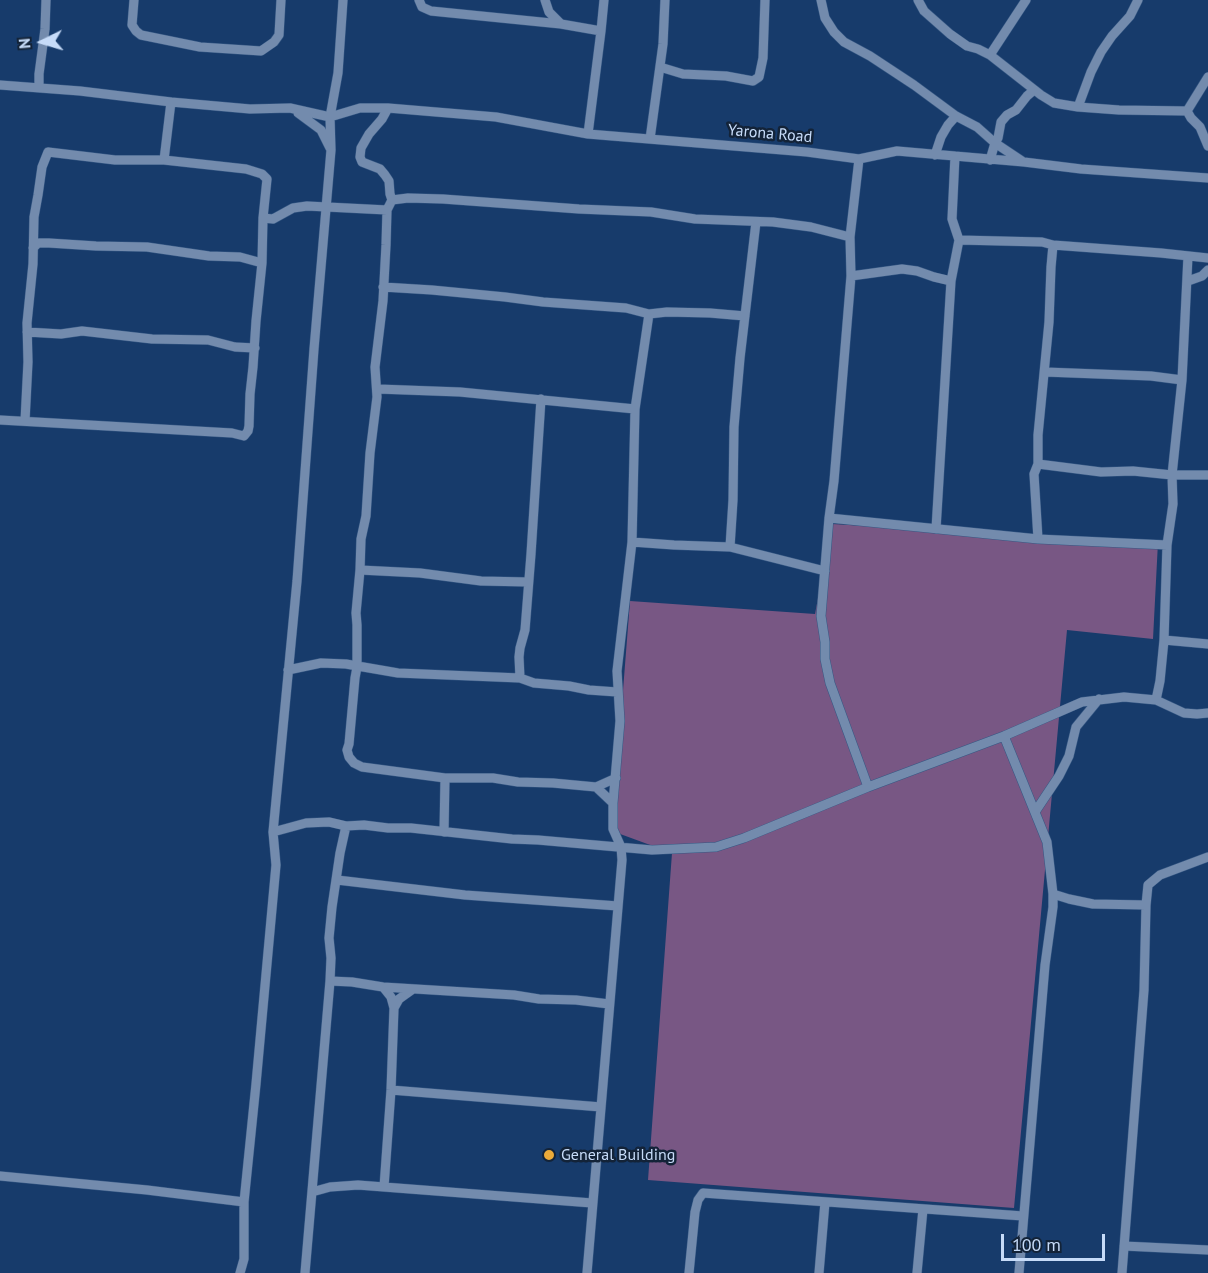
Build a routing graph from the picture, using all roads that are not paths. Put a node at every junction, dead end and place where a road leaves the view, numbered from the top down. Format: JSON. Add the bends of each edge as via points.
{"nodes":[{"id":1,"x":46,"y":0,"type":"edge"},
{"id":2,"x":134,"y":0,"type":"edge"},
{"id":3,"x":281,"y":0,"type":"edge"},
{"id":4,"x":343,"y":0,"type":"edge"},
{"id":5,"x":418,"y":0,"type":"edge"},
{"id":6,"x":545,"y":0,"type":"edge"},
{"id":7,"x":604,"y":0,"type":"edge"},
{"id":8,"x":665,"y":0,"type":"edge"},
{"id":9,"x":765,"y":0,"type":"edge"},
{"id":10,"x":821,"y":0,"type":"edge"},
{"id":11,"x":918,"y":0,"type":"edge"},
{"id":12,"x":1026,"y":0,"type":"edge"},
{"id":13,"x":1138,"y":0,"type":"edge"},
{"id":14,"x":561,"y":24,"type":"junction"},
{"id":15,"x":601,"y":31,"type":"junction"},
{"id":16,"x":990,"y":55,"type":"junction"},
{"id":17,"x":660,"y":67,"type":"junction"},
{"id":18,"x":1208,"y":77,"type":"edge"},
{"id":19,"x":0,"y":85,"type":"edge"},
{"id":20,"x":39,"y":87,"type":"junction"},
{"id":21,"x":1034,"y":90,"type":"junction"},
{"id":22,"x":171,"y":102,"type":"junction"},
{"id":23,"x":1078,"y":107,"type":"junction"},
{"id":24,"x":290,"y":108,"type":"junction"},
{"id":25,"x":388,"y":108,"type":"junction"},
{"id":26,"x":1187,"y":111,"type":"junction"},
{"id":27,"x":956,"y":116,"type":"junction"},
{"id":28,"x":330,"y":117,"type":"junction"},
{"id":29,"x":588,"y":134,"type":"junction"},
{"id":30,"x":650,"y":139,"type":"junction"},
{"id":31,"x":995,"y":143,"type":"junction"},
{"id":32,"x":1208,"y":146,"type":"edge"},
{"id":33,"x":331,"y":150,"type":"junction"},
{"id":34,"x":935,"y":155,"type":"junction"},
{"id":35,"x":955,"y":156,"type":"junction"},
{"id":36,"x":859,"y":159,"type":"junction"},
{"id":37,"x":164,"y":160,"type":"junction"},
{"id":38,"x":990,"y":160,"type":"junction"},
{"id":39,"x":1024,"y":162,"type":"junction"},
{"id":40,"x":1208,"y":178,"type":"edge"},
{"id":41,"x":392,"y":200,"type":"junction"},
{"id":42,"x":326,"y":207,"type":"junction"},
{"id":43,"x":387,"y":210,"type":"junction"},
{"id":44,"x":262,"y":218,"type":"junction"},
{"id":45,"x":756,"y":222,"type":"junction"},
{"id":46,"x":850,"y":237,"type":"junction"},
{"id":47,"x":959,"y":240,"type":"junction"},
{"id":48,"x":1053,"y":245,"type":"junction"},
{"id":49,"x":33,"y":248,"type":"junction"},
{"id":50,"x":1188,"y":256,"type":"junction"},
{"id":51,"x":1208,"y":258,"type":"edge"},
{"id":52,"x":262,"y":263,"type":"junction"},
{"id":53,"x":1208,"y":270,"type":"edge"},
{"id":54,"x":851,"y":276,"type":"junction"},
{"id":55,"x":951,"y":281,"type":"junction"},
{"id":56,"x":1188,"y":281,"type":"junction"},
{"id":57,"x":384,"y":286,"type":"junction"},
{"id":58,"x":649,"y":314,"type":"junction"},
{"id":59,"x":745,"y":316,"type":"junction"},
{"id":60,"x":27,"y":332,"type":"junction"},
{"id":61,"x":255,"y":348,"type":"junction"},
{"id":62,"x":1045,"y":372,"type":"junction"},
{"id":63,"x":1182,"y":380,"type":"junction"},
{"id":64,"x":378,"y":389,"type":"junction"},
{"id":65,"x":541,"y":399,"type":"junction"},
{"id":66,"x":635,"y":409,"type":"junction"},
{"id":67,"x":0,"y":420,"type":"edge"},
{"id":68,"x":25,"y":421,"type":"junction"},
{"id":69,"x":1038,"y":464,"type":"junction"},
{"id":70,"x":1172,"y":475,"type":"junction"},
{"id":71,"x":1208,"y":475,"type":"edge"},
{"id":72,"x":829,"y":518,"type":"junction"},
{"id":73,"x":936,"y":529,"type":"junction"},
{"id":74,"x":1038,"y":538,"type":"junction"},
{"id":75,"x":632,"y":542,"type":"junction"},
{"id":76,"x":1167,"y":545,"type":"junction"},
{"id":77,"x":730,"y":547,"type":"junction"},
{"id":78,"x":360,"y":570,"type":"junction"},
{"id":79,"x":825,"y":571,"type":"junction"},
{"id":80,"x":528,"y":582,"type":"junction"},
{"id":81,"x":1164,"y":640,"type":"junction"},
{"id":82,"x":1208,"y":644,"type":"edge"},
{"id":83,"x":357,"y":667,"type":"junction"},
{"id":84,"x":288,"y":670,"type":"junction"},
{"id":85,"x":520,"y":678,"type":"junction"},
{"id":86,"x":618,"y":692,"type":"junction"},
{"id":87,"x":1099,"y":699,"type":"junction"},
{"id":88,"x":1156,"y":700,"type":"junction"},
{"id":89,"x":1208,"y":713,"type":"edge"},
{"id":90,"x":1004,"y":736,"type":"junction"},
{"id":91,"x":446,"y":778,"type":"junction"},
{"id":92,"x":616,"y":778,"type":"junction"},
{"id":93,"x":596,"y":787,"type":"junction"},
{"id":94,"x":868,"y":787,"type":"junction"},
{"id":95,"x":613,"y":803,"type":"junction"},
{"id":96,"x":1035,"y":812,"type":"junction"},
{"id":97,"x":346,"y":826,"type":"junction"},
{"id":98,"x":273,"y":832,"type":"junction"},
{"id":99,"x":444,"y":832,"type":"junction"},
{"id":100,"x":621,"y":847,"type":"junction"},
{"id":101,"x":1208,"y":856,"type":"edge"},
{"id":102,"x":337,"y":880,"type":"junction"},
{"id":103,"x":1053,"y":894,"type":"junction"},
{"id":104,"x":1069,"y":899,"type":"junction"},
{"id":105,"x":1146,"y":905,"type":"junction"},
{"id":106,"x":618,"y":906,"type":"junction"},
{"id":107,"x":1053,"y":907,"type":"junction"},
{"id":108,"x":330,"y":981,"type":"junction"},
{"id":109,"x":383,"y":987,"type":"junction"},
{"id":110,"x":413,"y":989,"type":"junction"},
{"id":111,"x":609,"y":1004,"type":"junction"},
{"id":112,"x":394,"y":1008,"type":"junction"},
{"id":113,"x":391,"y":1090,"type":"junction"},
{"id":114,"x":601,"y":1107,"type":"junction"},
{"id":115,"x":0,"y":1176,"type":"edge"},
{"id":116,"x":384,"y":1187,"type":"junction"},
{"id":117,"x":312,"y":1192,"type":"junction"},
{"id":118,"x":244,"y":1202,"type":"junction"},
{"id":119,"x":825,"y":1202,"type":"junction"},
{"id":120,"x":592,"y":1203,"type":"junction"},
{"id":121,"x":923,"y":1209,"type":"junction"},
{"id":122,"x":1023,"y":1216,"type":"junction"},
{"id":123,"x":1124,"y":1246,"type":"junction"},
{"id":124,"x":1208,"y":1250,"type":"edge"},
{"id":125,"x":240,"y":1273,"type":"edge"},
{"id":126,"x":305,"y":1273,"type":"edge"},
{"id":127,"x":587,"y":1273,"type":"edge"},
{"id":128,"x":689,"y":1273,"type":"edge"},
{"id":129,"x":819,"y":1273,"type":"edge"},
{"id":130,"x":917,"y":1273,"type":"edge"},
{"id":131,"x":1018,"y":1273,"type":"edge"},
{"id":132,"x":1122,"y":1273,"type":"edge"}],
"edges":[{"from":1,"to":20,"type":"street"},
{"from":2,"to":3,"type":"street","via":[[132,25],[141,35],[200,47],[261,51],[279,35]]},
{"from":4,"to":28,"type":"street","via":[[338,73]]},
{"from":5,"to":14,"type":"street","via":[[422,7],[431,10]]},
{"from":6,"to":14,"type":"street","via":[[549,12]]},
{"from":7,"to":15,"type":"street"},
{"from":8,"to":17,"type":"street"},
{"from":9,"to":17,"type":"street","via":[[763,58],[759,77],[753,81],[683,74]]},
{"from":10,"to":27,"type":"street","via":[[825,18],[844,42]]},
{"from":11,"to":16,"type":"street","via":[[924,11],[950,34]]},
{"from":12,"to":16,"type":"street"},
{"from":13,"to":23,"type":"street","via":[[1101,52]]},
{"from":14,"to":15,"type":"street"},
{"from":15,"to":29,"type":"street"},
{"from":16,"to":21,"type":"street"},
{"from":17,"to":30,"type":"street"},
{"from":18,"to":26,"type":"street"},
{"from":19,"to":20,"type":"street"},
{"from":20,"to":22,"type":"street"},
{"from":21,"to":23,"type":"street","via":[[1054,103]]},
{"from":21,"to":31,"type":"street","via":[[1001,122]]},
{"from":22,"to":24,"type":"street","via":[[250,109]]},
{"from":22,"to":37,"type":"street"},
{"from":23,"to":26,"type":"street"},
{"from":24,"to":28,"type":"street"},
{"from":24,"to":33,"type":"street","via":[[321,130]]},
{"from":25,"to":28,"type":"street","name":"Yarona Road","via":[[360,108]]},
{"from":25,"to":29,"type":"street","name":"Yarona Road","via":[[496,117]]},
{"from":25,"to":41,"type":"street","via":[[361,148],[360,157],[385,175]]},
{"from":26,"to":32,"type":"street"},
{"from":27,"to":31,"type":"street"},
{"from":27,"to":34,"type":"street"},
{"from":28,"to":33,"type":"street"},
{"from":29,"to":30,"type":"street","name":"Yarona Road"},
{"from":30,"to":36,"type":"street","name":"Yarona Road"},
{"from":31,"to":38,"type":"street"},
{"from":31,"to":39,"type":"street"},
{"from":33,"to":42,"type":"street"},
{"from":34,"to":35,"type":"street","name":"Yarona Road"},
{"from":34,"to":36,"type":"street","name":"Yarona Road","via":[[897,151]]},
{"from":35,"to":38,"type":"street","name":"Yarona Road"},
{"from":35,"to":47,"type":"street","via":[[952,219]]},
{"from":36,"to":46,"type":"street"},
{"from":37,"to":44,"type":"street","via":[[262,174],[267,179]]},
{"from":37,"to":49,"type":"street","via":[[115,160],[48,152],[34,217]]},
{"from":38,"to":39,"type":"street","name":"Yarona Road"},
{"from":39,"to":40,"type":"street","name":"Yarona Road"},
{"from":41,"to":43,"type":"street"},
{"from":41,"to":45,"type":"street","via":[[443,199]]},
{"from":42,"to":43,"type":"street"},
{"from":42,"to":44,"type":"street","via":[[293,208],[273,219]]},
{"from":42,"to":84,"type":"street"},
{"from":43,"to":57,"type":"street"},
{"from":44,"to":52,"type":"street"},
{"from":45,"to":46,"type":"street","via":[[811,227]]},
{"from":45,"to":59,"type":"street"},
{"from":46,"to":54,"type":"street"},
{"from":47,"to":48,"type":"street"},
{"from":47,"to":55,"type":"street"},
{"from":48,"to":50,"type":"street"},
{"from":48,"to":62,"type":"street"},
{"from":49,"to":52,"type":"street","via":[[38,243],[147,247]]},
{"from":49,"to":60,"type":"street"},
{"from":50,"to":51,"type":"street"},
{"from":50,"to":56,"type":"street"},
{"from":52,"to":61,"type":"street"},
{"from":53,"to":56,"type":"street"},
{"from":54,"to":55,"type":"street","via":[[902,269]]},
{"from":54,"to":72,"type":"street"},
{"from":55,"to":73,"type":"street"},
{"from":56,"to":63,"type":"street"},
{"from":57,"to":58,"type":"street"},
{"from":57,"to":64,"type":"street","via":[[375,367]]},
{"from":58,"to":59,"type":"street"},
{"from":58,"to":66,"type":"street"},
{"from":59,"to":77,"type":"street","via":[[734,427]]},
{"from":60,"to":61,"type":"street","via":[[82,331],[208,340]]},
{"from":60,"to":68,"type":"street"},
{"from":61,"to":68,"type":"street","via":[[249,426],[244,436]]},
{"from":62,"to":63,"type":"street"},
{"from":62,"to":69,"type":"street"},
{"from":63,"to":70,"type":"street"},
{"from":64,"to":65,"type":"street"},
{"from":64,"to":78,"type":"street"},
{"from":65,"to":66,"type":"street"},
{"from":65,"to":80,"type":"street"},
{"from":66,"to":75,"type":"street"},
{"from":67,"to":68,"type":"street"},
{"from":69,"to":70,"type":"street"},
{"from":69,"to":74,"type":"street","via":[[1034,474]]},
{"from":70,"to":71,"type":"street"},
{"from":70,"to":76,"type":"street","via":[[1173,504]]},
{"from":72,"to":73,"type":"street"},
{"from":72,"to":79,"type":"street"},
{"from":73,"to":74,"type":"street"},
{"from":74,"to":76,"type":"street"},
{"from":75,"to":77,"type":"street"},
{"from":75,"to":86,"type":"street"},
{"from":76,"to":81,"type":"street"},
{"from":77,"to":79,"type":"street"},
{"from":78,"to":80,"type":"street"},
{"from":78,"to":83,"type":"street"},
{"from":79,"to":94,"type":"street","via":[[820,616],[825,659]]},
{"from":80,"to":85,"type":"street"},
{"from":81,"to":82,"type":"street"},
{"from":81,"to":88,"type":"street"},
{"from":83,"to":84,"type":"street","via":[[321,663]]},
{"from":83,"to":85,"type":"street","via":[[398,673]]},
{"from":83,"to":91,"type":"street","via":[[349,757],[362,767]]},
{"from":84,"to":98,"type":"street"},
{"from":85,"to":86,"type":"street"},
{"from":86,"to":92,"type":"street"},
{"from":87,"to":88,"type":"street"},
{"from":87,"to":90,"type":"street","via":[[1082,702]]},
{"from":87,"to":96,"type":"street","via":[[1076,727],[1069,756]]},
{"from":88,"to":89,"type":"street","via":[[1184,713]]},
{"from":90,"to":94,"type":"street"},
{"from":90,"to":96,"type":"street"},
{"from":91,"to":93,"type":"street"},
{"from":91,"to":99,"type":"street"},
{"from":92,"to":93,"type":"street"},
{"from":92,"to":95,"type":"street"},
{"from":93,"to":95,"type":"street"},
{"from":94,"to":100,"type":"street","via":[[716,847]]},
{"from":95,"to":100,"type":"street","via":[[614,829]]},
{"from":96,"to":103,"type":"street","via":[[1047,842]]},
{"from":97,"to":98,"type":"street","via":[[306,823]]},
{"from":97,"to":99,"type":"street"},
{"from":97,"to":102,"type":"street"},
{"from":98,"to":118,"type":"street","via":[[276,865]]},
{"from":99,"to":100,"type":"street"},
{"from":100,"to":106,"type":"street"},
{"from":101,"to":105,"type":"street","via":[[1153,879],[1148,885]]},
{"from":102,"to":106,"type":"street","via":[[465,895]]},
{"from":102,"to":108,"type":"street","via":[[329,938]]},
{"from":103,"to":104,"type":"street"},
{"from":103,"to":107,"type":"street"},
{"from":104,"to":105,"type":"street","via":[[1093,904]]},
{"from":104,"to":107,"type":"street"},
{"from":105,"to":123,"type":"street","via":[[1144,990]]},
{"from":106,"to":111,"type":"street"},
{"from":107,"to":122,"type":"street"},
{"from":108,"to":109,"type":"street"},
{"from":108,"to":117,"type":"street"},
{"from":109,"to":110,"type":"street"},
{"from":109,"to":112,"type":"street"},
{"from":110,"to":111,"type":"street"},
{"from":110,"to":112,"type":"street"},
{"from":111,"to":114,"type":"street"},
{"from":112,"to":113,"type":"street"},
{"from":113,"to":114,"type":"street"},
{"from":113,"to":116,"type":"street"},
{"from":114,"to":120,"type":"street"},
{"from":115,"to":118,"type":"street"},
{"from":116,"to":117,"type":"street","via":[[343,1185]]},
{"from":116,"to":120,"type":"street"},
{"from":117,"to":126,"type":"street"},
{"from":118,"to":125,"type":"street","via":[[244,1259]]},
{"from":119,"to":121,"type":"street"},
{"from":119,"to":128,"type":"street","via":[[704,1193],[695,1212]]},
{"from":119,"to":129,"type":"street"},
{"from":120,"to":127,"type":"street"},
{"from":121,"to":122,"type":"street"},
{"from":121,"to":130,"type":"street"},
{"from":122,"to":131,"type":"street"},
{"from":123,"to":124,"type":"street"},
{"from":123,"to":132,"type":"street"}]}
